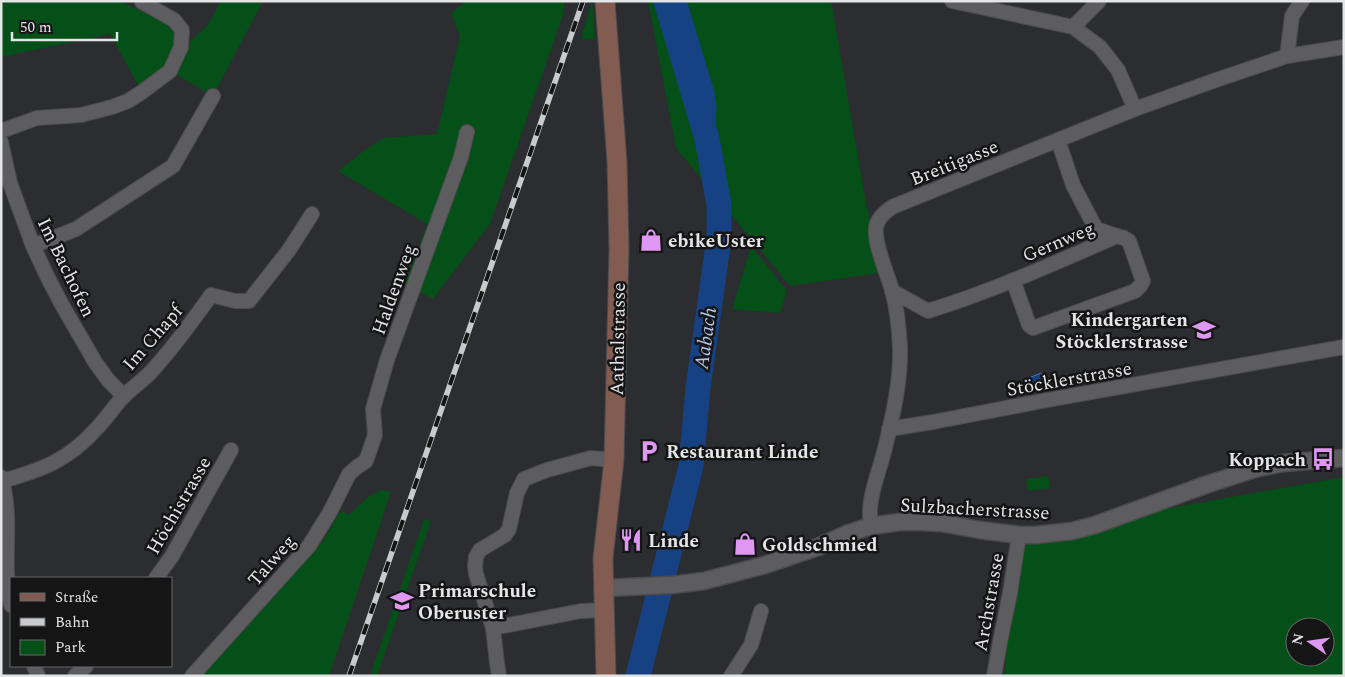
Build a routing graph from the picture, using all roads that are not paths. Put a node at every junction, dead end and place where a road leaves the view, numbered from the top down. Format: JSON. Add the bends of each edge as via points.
{"nodes":[{"id":1,"x":605,"y":1,"type":"edge"},
{"id":2,"x":952,"y":1,"type":"edge"},
{"id":3,"x":1099,"y":1,"type":"edge"},
{"id":4,"x":1302,"y":1,"type":"edge"},
{"id":5,"x":142,"y":2,"type":"edge"},
{"id":6,"x":1073,"y":27,"type":"junction"},
{"id":7,"x":1344,"y":47,"type":"edge"},
{"id":8,"x":1287,"y":56,"type":"junction"},
{"id":9,"x":213,"y":96,"type":"dead end"},
{"id":10,"x":1135,"y":109,"type":"junction"},
{"id":11,"x":1,"y":131,"type":"edge"},
{"id":12,"x":468,"y":132,"type":"dead end"},
{"id":13,"x":1058,"y":140,"type":"junction"},
{"id":14,"x":1,"y":142,"type":"edge"},
{"id":15,"x":312,"y":214,"type":"dead end"},
{"id":16,"x":1117,"y":236,"type":"junction"},
{"id":17,"x":33,"y":246,"type":"junction"},
{"id":18,"x":1013,"y":280,"type":"junction"},
{"id":19,"x":892,"y":292,"type":"junction"},
{"id":20,"x":1344,"y":347,"type":"edge"},
{"id":21,"x":124,"y":396,"type":"junction"},
{"id":22,"x":889,"y":429,"type":"junction"},
{"id":23,"x":231,"y":450,"type":"dead end"},
{"id":24,"x":1344,"y":458,"type":"edge"},
{"id":25,"x":614,"y":460,"type":"junction"},
{"id":26,"x":366,"y":461,"type":"joint"},
{"id":27,"x":2,"y":479,"type":"edge"},
{"id":28,"x":871,"y":526,"type":"junction"},
{"id":29,"x":1018,"y":535,"type":"junction"},
{"id":30,"x":157,"y":577,"type":"edge"},
{"id":31,"x":603,"y":588,"type":"junction"},
{"id":32,"x":10,"y":594,"type":"edge"},
{"id":33,"x":604,"y":610,"type":"junction"},
{"id":34,"x":761,"y":611,"type":"dead end"},
{"id":35,"x":494,"y":628,"type":"junction"},
{"id":36,"x":85,"y":667,"type":"edge"},
{"id":37,"x":75,"y":676,"type":"edge"},
{"id":38,"x":192,"y":676,"type":"edge"},
{"id":39,"x":499,"y":676,"type":"edge"},
{"id":40,"x":606,"y":676,"type":"edge"},
{"id":41,"x":731,"y":676,"type":"edge"},
{"id":42,"x":994,"y":676,"type":"edge"}],
"edges":[{"from":1,"to":25,"type":"main road","name":"Aathalstrasse","via":[[619,208]]},
{"from":2,"to":6,"type":"street"},
{"from":3,"to":6,"type":"street"},
{"from":4,"to":8,"type":"street","via":[[1292,16]]},
{"from":5,"to":11,"type":"street","via":[[174,20],[182,30],[181,47],[170,71],[128,101],[112,107],[81,115],[37,118]]},
{"from":6,"to":10,"type":"street","via":[[1100,47],[1118,70]]},
{"from":7,"to":8,"type":"street","name":"Breitigasse"},
{"from":8,"to":10,"type":"street","name":"Breitigasse"},
{"from":9,"to":17,"type":"street","via":[[173,166],[76,229]]},
{"from":10,"to":13,"type":"street","name":"Breitigasse"},
{"from":12,"to":26,"type":"street","name":"Haldenweg","via":[[385,368],[373,409],[376,436]]},
{"from":13,"to":16,"type":"street","name":"Gernweg","via":[[1073,185],[1096,229]]},
{"from":13,"to":19,"type":"street","name":"Breitigasse","via":[[884,213],[878,220],[876,239]]},
{"from":14,"to":17,"type":"street","name":"Im Bachofen","via":[[10,183]]},
{"from":15,"to":21,"type":"street","name":"Im Chapf","via":[[249,301],[211,295],[163,358]]},
{"from":16,"to":18,"type":"street","name":"Gernweg"},
{"from":16,"to":18,"type":"street","name":"Gernweg","via":[[1129,241],[1143,281],[1135,291],[1033,328],[1029,325]]},
{"from":17,"to":21,"type":"street","name":"Im Bachofen","via":[[61,304],[95,362]]},
{"from":18,"to":19,"type":"street","name":"Gernweg","via":[[928,311]]},
{"from":19,"to":22,"type":"street","name":"Breitigasse","via":[[900,347]]},
{"from":20,"to":22,"type":"street","name":"Stöcklerstrasse"},
{"from":21,"to":27,"type":"street","name":"Im Chapf","via":[[98,428],[70,454],[35,472]]},
{"from":22,"to":28,"type":"street","name":"Breitigasse","via":[[870,504]]},
{"from":23,"to":30,"type":"street","name":"Höchistrasse","via":[[172,556]]},
{"from":24,"to":29,"type":"street","name":"Sulzbacherstrasse","via":[[1258,468],[1096,525],[1072,531]]},
{"from":25,"to":31,"type":"main road","name":"Aathalstrasse","via":[[603,558]]},
{"from":25,"to":35,"type":"street","via":[[591,458],[524,479],[517,492],[509,529],[505,535],[480,550],[474,566]]},
{"from":26,"to":38,"type":"street","name":"Talweg","via":[[349,474],[309,546]]},
{"from":27,"to":32,"type":"street","via":[[8,523]]},
{"from":28,"to":29,"type":"street","name":"Sulzbacherstrasse","via":[[900,522],[941,523]]},
{"from":28,"to":31,"type":"street","name":"Sulzbacherstrasse","via":[[818,547],[704,581]]},
{"from":29,"to":42,"type":"street","name":"Archstrasse"},
{"from":31,"to":33,"type":"main road","name":"Aathalstrasse"},
{"from":33,"to":35,"type":"street"},
{"from":33,"to":40,"type":"main road","name":"Aathalstrasse"},
{"from":34,"to":41,"type":"street","via":[[751,645]]},
{"from":35,"to":39,"type":"street"},
{"from":36,"to":37,"type":"street"}]}
